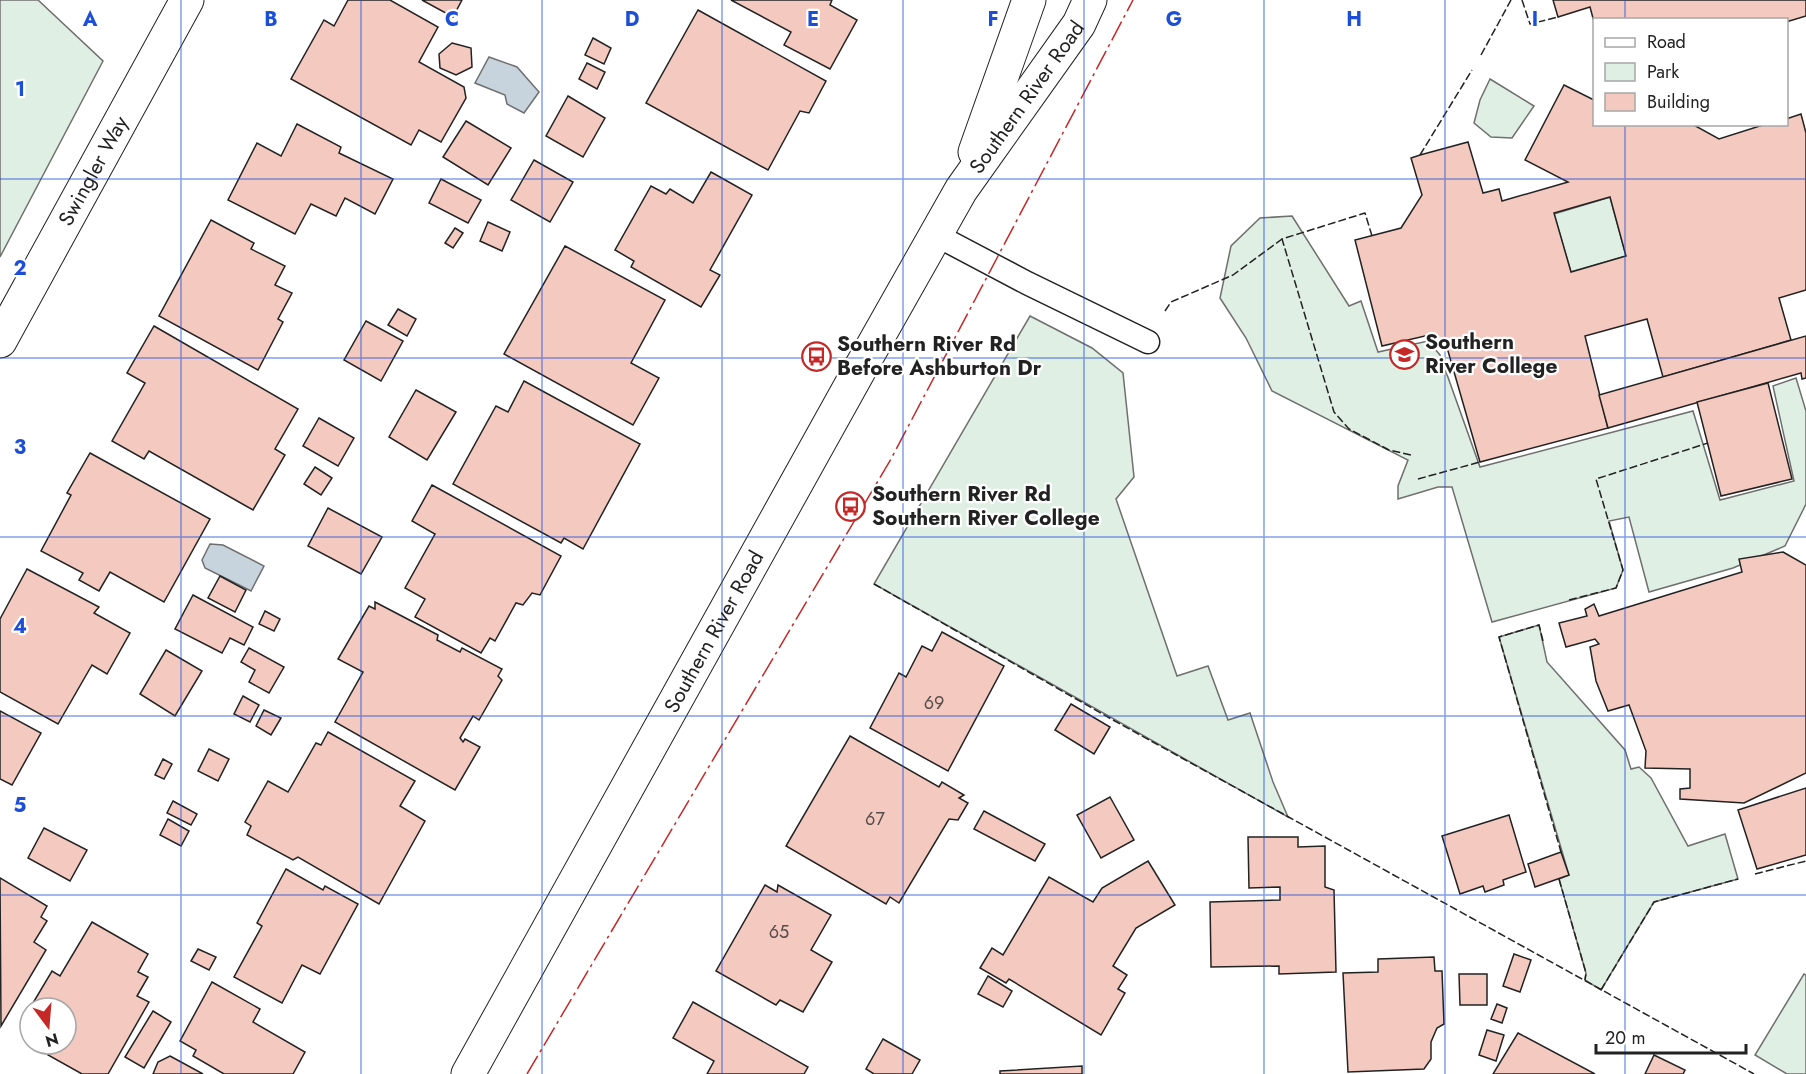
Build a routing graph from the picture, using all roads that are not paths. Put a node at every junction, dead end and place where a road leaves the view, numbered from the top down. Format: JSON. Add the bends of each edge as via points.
{"nodes":[{"id":1,"x":187,"y":0,"type":"edge"},
{"id":2,"x":1029,"y":0,"type":"edge"},
{"id":3,"x":1090,"y":0,"type":"edge"},
{"id":4,"x":961,"y":190,"type":"junction"},
{"id":5,"x":936,"y":235,"type":"junction"},
{"id":6,"x":0,"y":341,"type":"edge"},
{"id":7,"x":1148,"y":342,"type":"dead end"},
{"id":8,"x":468,"y":1074,"type":"edge"}],
"edges":[{"from":1,"to":6,"type":"main road","name":"Swingler Way"},
{"from":2,"to":4,"type":"main road","name":"Southern River Road"},
{"from":3,"to":4,"type":"main road","name":"Southern River Road","via":[[1079,24]]},
{"from":4,"to":5,"type":"main road","name":"Southern River Road"},
{"from":5,"to":7,"type":"lane"},
{"from":5,"to":8,"type":"main road","name":"Southern River Road"}]}
